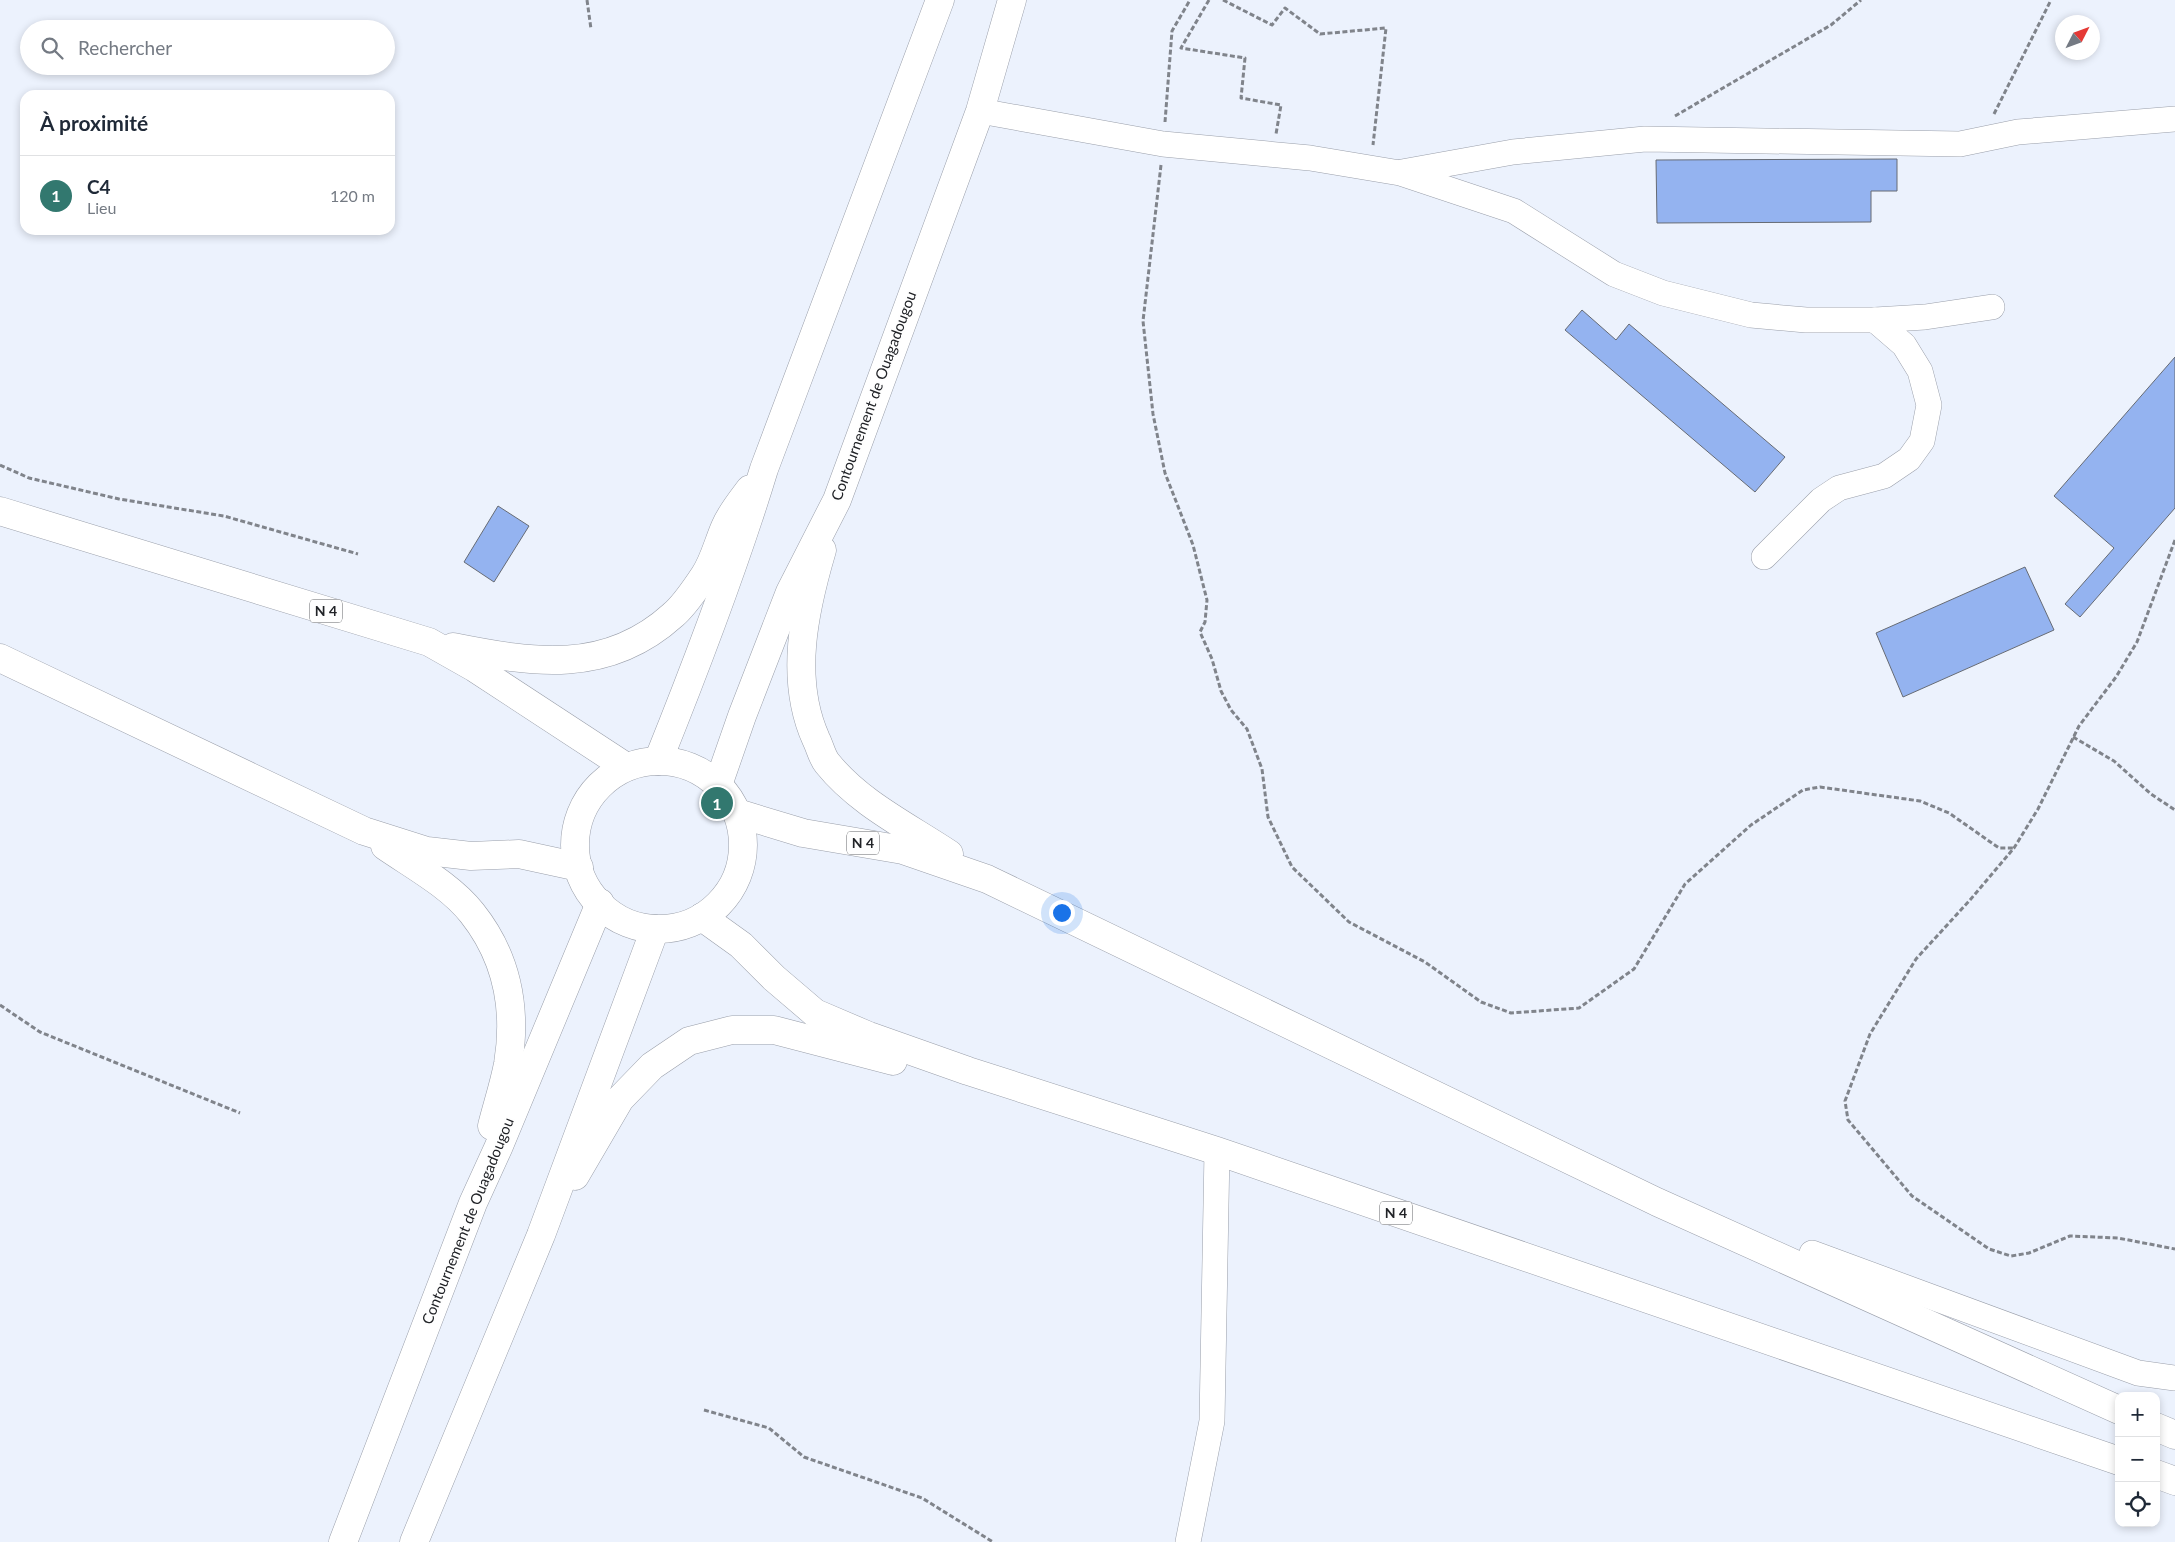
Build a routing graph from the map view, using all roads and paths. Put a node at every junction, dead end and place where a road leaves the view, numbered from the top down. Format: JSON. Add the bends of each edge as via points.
{"nodes":[{"id":1,"x":587,"y":0,"type":"edge"},
{"id":2,"x":940,"y":0,"type":"edge"},
{"id":3,"x":1012,"y":0,"type":"edge"},
{"id":4,"x":1190,"y":0,"type":"edge"},
{"id":5,"x":1209,"y":0,"type":"edge"},
{"id":6,"x":1224,"y":0,"type":"edge"},
{"id":7,"x":1861,"y":0,"type":"edge"},
{"id":8,"x":2051,"y":0,"type":"edge"},
{"id":9,"x":591,"y":29,"type":"dead end"},
{"id":10,"x":980,"y":110,"type":"junction"},
{"id":11,"x":1993,"y":115,"type":"dead end"},
{"id":12,"x":2175,"y":119,"type":"edge"},
{"id":13,"x":1668,"y":120,"type":"dead end"},
{"id":14,"x":1274,"y":143,"type":"dead end"},
{"id":15,"x":1164,"y":144,"type":"junction"},
{"id":16,"x":1372,"y":154,"type":"dead end"},
{"id":17,"x":1400,"y":173,"type":"junction"},
{"id":18,"x":1992,"y":307,"type":"dead end"},
{"id":19,"x":1875,"y":320,"type":"junction"},
{"id":20,"x":0,"y":465,"type":"edge"},
{"id":21,"x":764,"y":469,"type":"junction"},
{"id":22,"x":837,"y":500,"type":"junction"},
{"id":23,"x":0,"y":511,"type":"edge"},
{"id":24,"x":2175,"y":540,"type":"edge"},
{"id":25,"x":358,"y":554,"type":"dead end"},
{"id":26,"x":1764,"y":557,"type":"dead end"},
{"id":27,"x":429,"y":642,"type":"junction"},
{"id":28,"x":0,"y":658,"type":"edge"},
{"id":29,"x":2073,"y":737,"type":"junction"},
{"id":30,"x":658,"y":761,"type":"junction"},
{"id":31,"x":626,"y":767,"type":"junction"},
{"id":32,"x":718,"y":785,"type":"junction"},
{"id":33,"x":2175,"y":810,"type":"edge"},
{"id":34,"x":737,"y":813,"type":"junction"},
{"id":35,"x":364,"y":831,"type":"junction"},
{"id":36,"x":2014,"y":848,"type":"junction"},
{"id":37,"x":579,"y":867,"type":"junction"},
{"id":38,"x":987,"y":879,"type":"junction"},
{"id":39,"x":600,"y":903,"type":"junction"},
{"id":40,"x":702,"y":917,"type":"junction"},
{"id":41,"x":655,"y":928,"type":"junction"},
{"id":42,"x":0,"y":1005,"type":"edge"},
{"id":43,"x":968,"y":1072,"type":"junction"},
{"id":44,"x":240,"y":1113,"type":"dead end"},
{"id":45,"x":1218,"y":1151,"type":"junction"},
{"id":46,"x":473,"y":1203,"type":"junction"},
{"id":47,"x":541,"y":1236,"type":"junction"},
{"id":48,"x":2175,"y":1249,"type":"edge"},
{"id":49,"x":1812,"y":1253,"type":"dead end"},
{"id":50,"x":2175,"y":1378,"type":"edge"},
{"id":51,"x":2115,"y":1408,"type":"edge"},
{"id":52,"x":704,"y":1410,"type":"dead end"},
{"id":53,"x":2160,"y":1428,"type":"edge"},
{"id":54,"x":2175,"y":1435,"type":"edge"},
{"id":55,"x":2115,"y":1460,"type":"edge"},
{"id":56,"x":2160,"y":1475,"type":"edge"},
{"id":57,"x":2175,"y":1481,"type":"edge"},
{"id":58,"x":343,"y":1542,"type":"edge"},
{"id":59,"x":414,"y":1542,"type":"edge"},
{"id":60,"x":993,"y":1542,"type":"edge"},
{"id":61,"x":1188,"y":1542,"type":"edge"}],
"edges":[{"from":1,"to":9,"type":"path"},
{"from":2,"to":21,"type":"highway"},
{"from":3,"to":10,"type":"highway","name":"Contournement de Ouagadougou"},
{"from":4,"to":15,"type":"path","via":[[1172,31]]},
{"from":5,"to":14,"type":"path","via":[[1182,48],[1245,58],[1241,98],[1281,105]]},
{"from":6,"to":16,"type":"path","via":[[1272,25],[1285,8],[1320,34],[1386,28]]},
{"from":7,"to":13,"type":"path","via":[[1831,25]]},
{"from":8,"to":11,"type":"path"},
{"from":10,"to":15,"type":"street"},
{"from":10,"to":22,"type":"highway","name":"Contournement de Ouagadougou"},
{"from":12,"to":17,"type":"street","via":[[2018,132],[1960,144],[1639,140],[1512,152]]},
{"from":15,"to":17,"type":"street","via":[[1310,158]]},
{"from":15,"to":36,"type":"path","via":[[1143,321],[1153,414],[1165,473],[1193,545],[1208,600],[1200,632],[1212,658],[1221,691],[1247,729],[1262,768],[1268,817],[1292,866],[1349,922],[1424,962],[1481,1002],[1510,1013],[1579,1008],[1634,969],[1685,884],[1751,825],[1803,790],[1820,787],[1920,801],[1949,813],[1999,848]]},
{"from":17,"to":19,"type":"street","via":[[1514,211],[1614,274],[1663,293],[1751,315],[1806,320]]},
{"from":18,"to":19,"type":"street"},
{"from":19,"to":26,"type":"street","via":[[1904,346],[1920,371],[1929,405],[1922,441],[1909,460],[1884,476],[1839,488],[1821,500]]},
{"from":20,"to":25,"type":"path","via":[[28,478],[119,499],[224,516]]},
{"from":21,"to":27,"type":"highway","via":[[730,516],[705,574],[674,614],[638,641],[600,656],[549,660],[507,658]]},
{"from":21,"to":30,"type":"highway","via":[[741,545]]},
{"from":22,"to":32,"type":"highway","name":"Contournement de Ouagadougou","via":[[790,592]]},
{"from":22,"to":38,"type":"highway","via":[[817,568],[802,637],[800,678],[808,722],[826,762],[856,792]]},
{"from":23,"to":27,"type":"highway","number":"N 4"},
{"from":24,"to":29,"type":"path","via":[[2142,634]]},
{"from":27,"to":31,"type":"highway","number":"N 4","via":[[475,668]]},
{"from":28,"to":35,"type":"highway"},
{"from":29,"to":33,"type":"path","via":[[2114,761],[2150,794]]},
{"from":29,"to":36,"type":"path","via":[[2038,809]]},
{"from":30,"to":31,"type":"highway"},
{"from":30,"to":32,"type":"highway","via":[[690,767]]},
{"from":31,"to":37,"type":"highway","via":[[607,778],[581,813],[576,834]]},
{"from":32,"to":34,"type":"highway"},
{"from":34,"to":38,"type":"highway","number":"N 4","via":[[803,833],[903,850]]},
{"from":34,"to":40,"type":"highway","via":[[743,856],[737,877],[726,896]]},
{"from":35,"to":37,"type":"highway","via":[[427,851],[471,856],[519,854]]},
{"from":35,"to":46,"type":"highway","via":[[439,883],[472,913],[501,959],[512,1007],[508,1063]]},
{"from":36,"to":48,"type":"path","via":[[1916,959],[1870,1034],[1845,1100],[1848,1120],[1912,1196],[1989,1249],[2011,1256],[2029,1253],[2070,1236],[2118,1238]]},
{"from":37,"to":39,"type":"highway","via":[[593,897]]},
{"from":38,"to":51,"type":"highway","number":"N 4","via":[[1657,1202]]},
{"from":39,"to":41,"type":"highway","via":[[628,923]]},
{"from":39,"to":46,"type":"highway","name":"Contournement de Ouagadougou"},
{"from":40,"to":41,"type":"highway","via":[[671,928]]},
{"from":40,"to":43,"type":"highway","number":"N 4","via":[[741,945],[816,1014]]},
{"from":41,"to":47,"type":"highway"},
{"from":42,"to":44,"type":"path","via":[[40,1032]]},
{"from":43,"to":45,"type":"highway","number":"N 4"},
{"from":43,"to":47,"type":"highway","via":[[891,1061],[774,1030],[732,1030],[689,1041],[652,1066],[620,1099]]},
{"from":45,"to":55,"type":"highway","number":"N 4"},
{"from":45,"to":61,"type":"street","via":[[1212,1421]]},
{"from":46,"to":58,"type":"highway","name":"Contournement de Ouagadougou"},
{"from":47,"to":59,"type":"highway"},
{"from":49,"to":50,"type":"street","via":[[2138,1374]]},
{"from":52,"to":60,"type":"path","via":[[768,1428],[804,1457],[922,1498]]},
{"from":53,"to":54,"type":"highway"},
{"from":56,"to":57,"type":"highway"}]}
